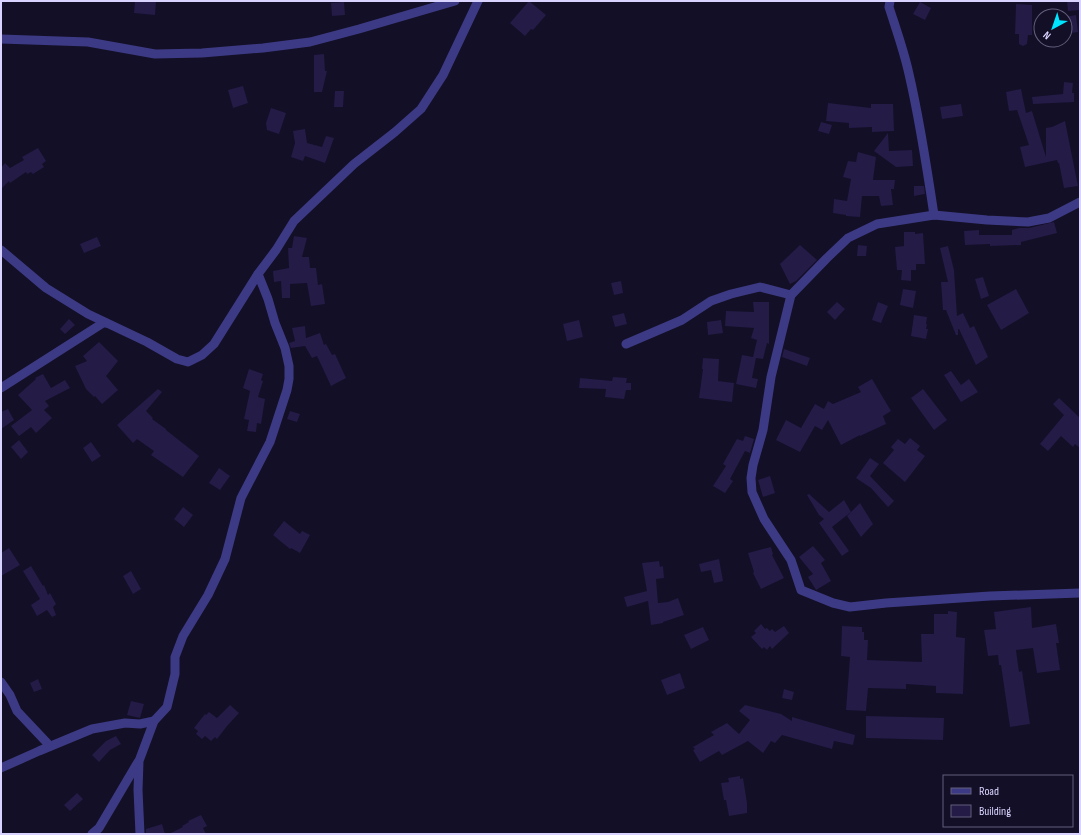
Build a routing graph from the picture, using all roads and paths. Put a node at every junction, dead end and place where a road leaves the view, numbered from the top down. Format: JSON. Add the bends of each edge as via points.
{"nodes":[{"id":1,"x":455,"y":1,"type":"edge"},
{"id":2,"x":478,"y":1,"type":"edge"},
{"id":3,"x":890,"y":1,"type":"edge"},
{"id":4,"x":1,"y":39,"type":"edge"},
{"id":5,"x":1080,"y":202,"type":"edge"},
{"id":6,"x":934,"y":215,"type":"junction"},
{"id":7,"x":1,"y":250,"type":"edge"},
{"id":8,"x":258,"y":274,"type":"junction"},
{"id":9,"x":790,"y":295,"type":"junction"},
{"id":10,"x":106,"y":323,"type":"junction"},
{"id":11,"x":626,"y":344,"type":"dead end"},
{"id":12,"x":1,"y":388,"type":"edge"},
{"id":13,"x":1080,"y":593,"type":"edge"},
{"id":14,"x":1,"y":682,"type":"edge"},
{"id":15,"x":154,"y":721,"type":"junction"},
{"id":16,"x":50,"y":746,"type":"junction"},
{"id":17,"x":139,"y":761,"type":"junction"},
{"id":18,"x":1,"y":768,"type":"edge"},
{"id":19,"x":92,"y":834,"type":"edge"},
{"id":20,"x":140,"y":834,"type":"edge"}],
"edges":[{"from":1,"to":4,"type":"street","via":[[310,42],[217,52],[155,54],[88,42]]},
{"from":2,"to":8,"type":"street","via":[[443,75],[421,109],[354,164],[294,221]]},
{"from":3,"to":6,"type":"street","via":[[889,7],[909,75]]},
{"from":5,"to":6,"type":"street","via":[[1049,218],[1028,222]]},
{"from":6,"to":9,"type":"street","via":[[877,224],[848,238]]},
{"from":7,"to":10,"type":"street","via":[[46,288]]},
{"from":8,"to":10,"type":"street","via":[[214,344],[202,355],[188,362]]},
{"from":8,"to":15,"type":"street","via":[[285,348],[289,366],[287,390],[270,442],[241,498],[225,559],[208,595],[183,636],[175,657],[175,674],[167,707]]},
{"from":9,"to":11,"type":"street","via":[[760,287],[731,294],[711,301],[682,320]]},
{"from":9,"to":13,"type":"street","via":[[751,478],[752,492],[764,519],[791,560],[801,590],[850,607],[990,596]]},
{"from":10,"to":12,"type":"street"},
{"from":14,"to":16,"type":"street","via":[[10,694],[17,711]]},
{"from":15,"to":16,"type":"street","via":[[92,729]]},
{"from":15,"to":17,"type":"street"},
{"from":16,"to":18,"type":"street"},
{"from":17,"to":19,"type":"street","via":[[99,828]]},
{"from":17,"to":20,"type":"street"}]}
